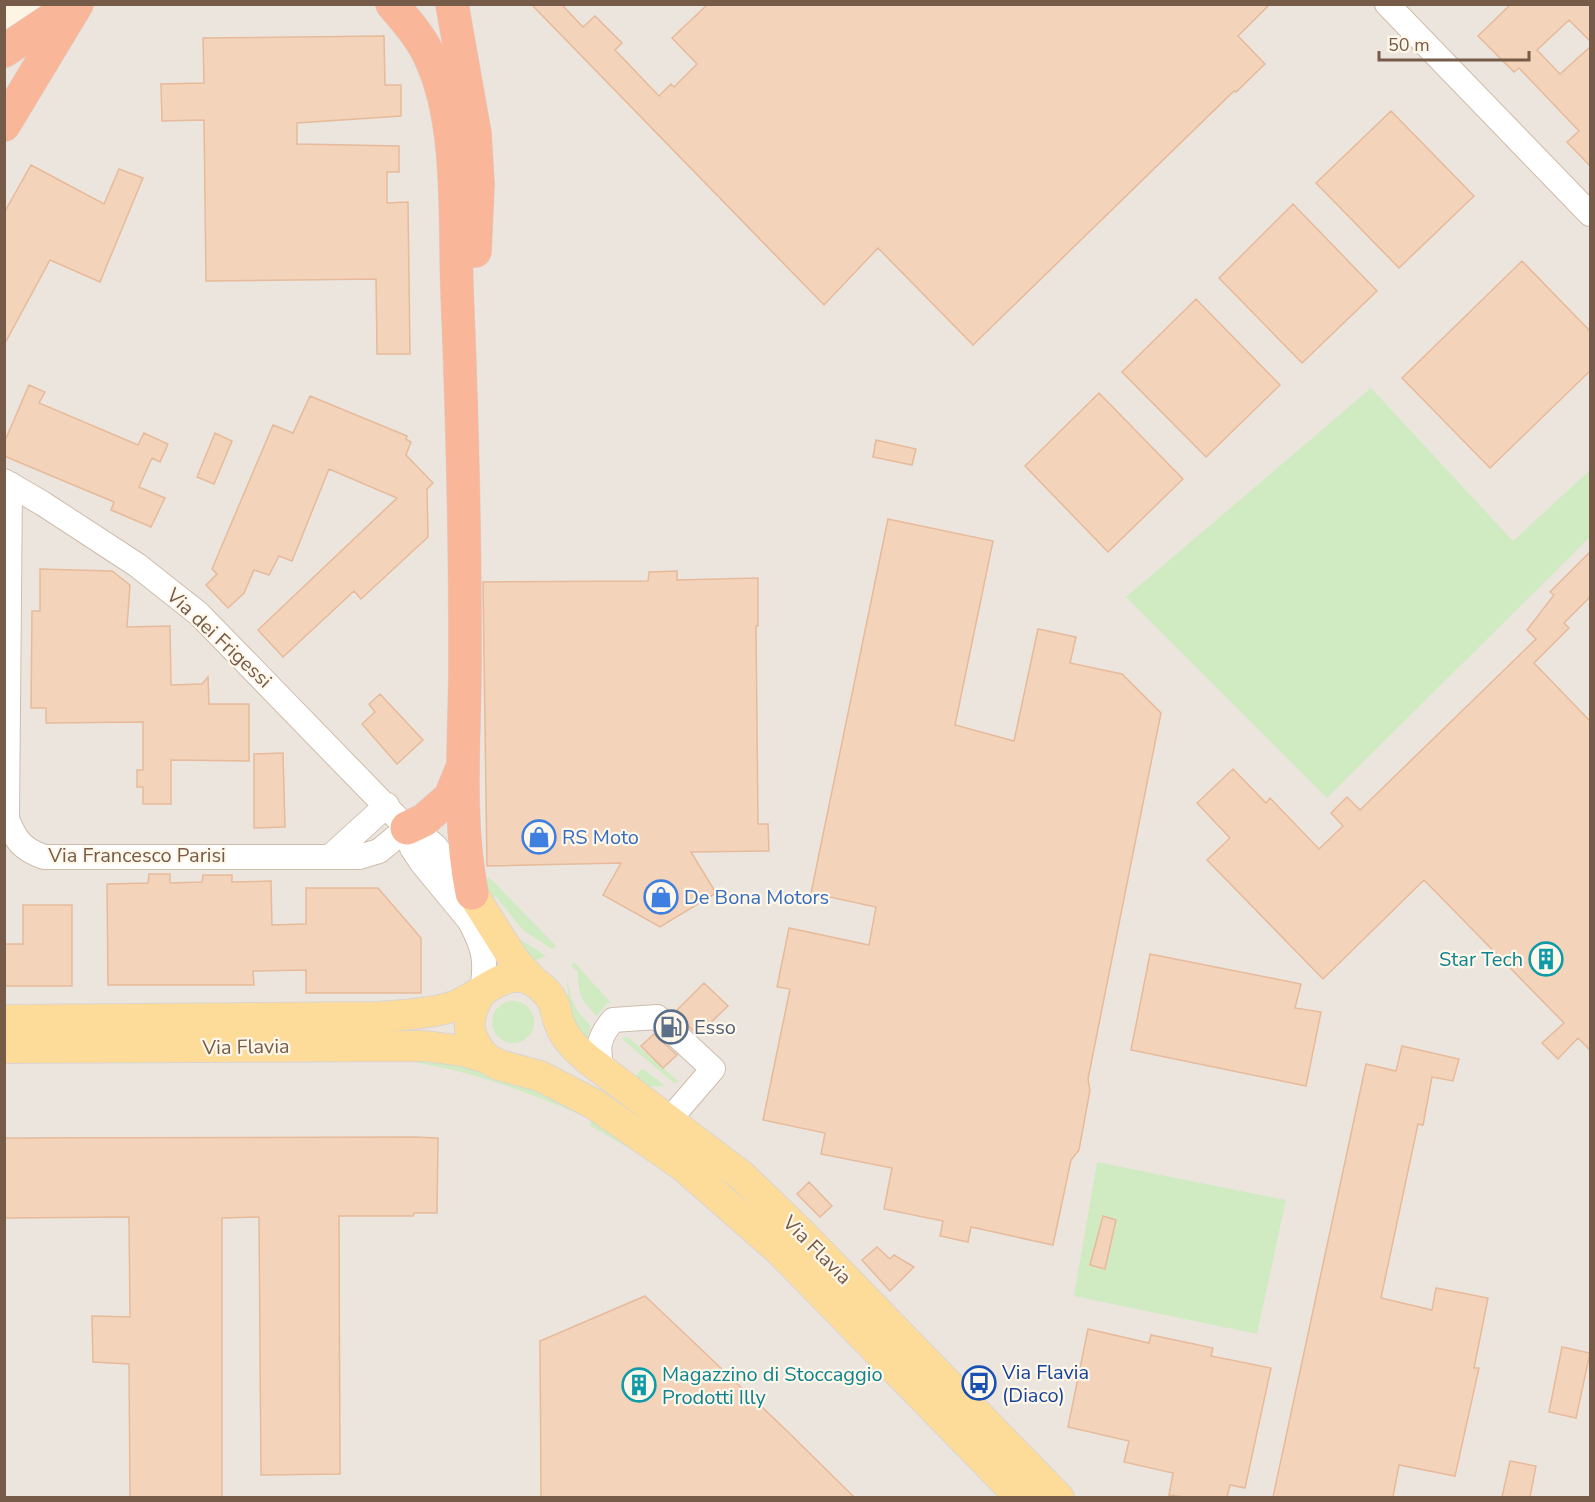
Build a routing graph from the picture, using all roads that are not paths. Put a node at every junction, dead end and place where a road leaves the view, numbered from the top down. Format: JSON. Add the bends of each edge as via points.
{"nodes":[{"id":1,"x":27,"y":4,"type":"edge"},
{"id":2,"x":75,"y":4,"type":"edge"},
{"id":3,"x":392,"y":4,"type":"edge"},
{"id":4,"x":452,"y":4,"type":"edge"},
{"id":5,"x":1386,"y":4,"type":"edge"},
{"id":6,"x":4,"y":51,"type":"edge"},
{"id":7,"x":4,"y":125,"type":"edge"},
{"id":8,"x":1590,"y":214,"type":"edge"},
{"id":9,"x":465,"y":227,"type":"junction"},
{"id":10,"x":8,"y":482,"type":"edge"},
{"id":11,"x":464,"y":762,"type":"junction"},
{"id":12,"x":397,"y":817,"type":"junction"},
{"id":13,"x":472,"y":893,"type":"junction"},
{"id":14,"x":534,"y":982,"type":"junction"},
{"id":15,"x":482,"y":991,"type":"junction"},
{"id":16,"x":4,"y":1020,"type":"edge"},
{"id":17,"x":559,"y":1023,"type":"junction"},
{"id":18,"x":4,"y":1048,"type":"edge"},
{"id":19,"x":500,"y":1063,"type":"junction"},
{"id":20,"x":603,"y":1072,"type":"junction"},
{"id":21,"x":669,"y":1120,"type":"junction"},
{"id":22,"x":1021,"y":1497,"type":"edge"},
{"id":23,"x":1059,"y":1497,"type":"edge"}],
"edges":[{"from":1,"to":6,"type":"highway"},
{"from":2,"to":6,"type":"highway"},
{"from":2,"to":7,"type":"highway"},
{"from":3,"to":9,"type":"highway","via":[[424,45],[442,92]]},
{"from":4,"to":9,"type":"highway","via":[[475,134],[478,184]]},
{"from":5,"to":8,"type":"street"},
{"from":9,"to":11,"type":"highway"},
{"from":10,"to":12,"type":"street","name":"Via dei Frigessi","via":[[137,565],[199,614]]},
{"from":10,"to":12,"type":"street","name":"Via Francesco Parisi","via":[[7,819],[15,838],[29,851],[44,857],[359,856],[379,851]]},
{"from":11,"to":12,"type":"highway","via":[[450,797],[424,820]]},
{"from":11,"to":13,"type":"highway","via":[[464,836]]},
{"from":12,"to":13,"type":"street","name":"Via dei Frigessi","via":[[435,846]]},
{"from":12,"to":15,"type":"street","name":"Via dei Frigessi","via":[[412,848],[476,933],[485,960]]},
{"from":13,"to":14,"type":"main road","via":[[514,960]]},
{"from":14,"to":15,"type":"main road","name":"Via Flavia","via":[[507,978]]},
{"from":14,"to":17,"type":"main road","name":"Via Flavia","via":[[553,999]]},
{"from":15,"to":16,"type":"main road","name":"Via Flavia","via":[[450,1008],[380,1017]]},
{"from":15,"to":19,"type":"main road","via":[[472,1006],[470,1035],[477,1048]]},
{"from":17,"to":19,"type":"main road","via":[[553,1044],[538,1061],[526,1066]]},
{"from":17,"to":20,"type":"main road","name":"Via Flavia","via":[[569,1041]]},
{"from":18,"to":19,"type":"main road","name":"Via Flavia","via":[[425,1046]]},
{"from":19,"to":22,"type":"main road","name":"Via Flavia","via":[[540,1076],[594,1104],[684,1167],[779,1250]]},
{"from":20,"to":21,"type":"main road","name":"Via Flavia"},
{"from":20,"to":21,"type":"street","via":[[599,1045],[613,1020],[657,1017],[713,1069]]},
{"from":21,"to":23,"type":"main road","name":"Via Flavia","via":[[742,1176],[799,1231]]}]}
